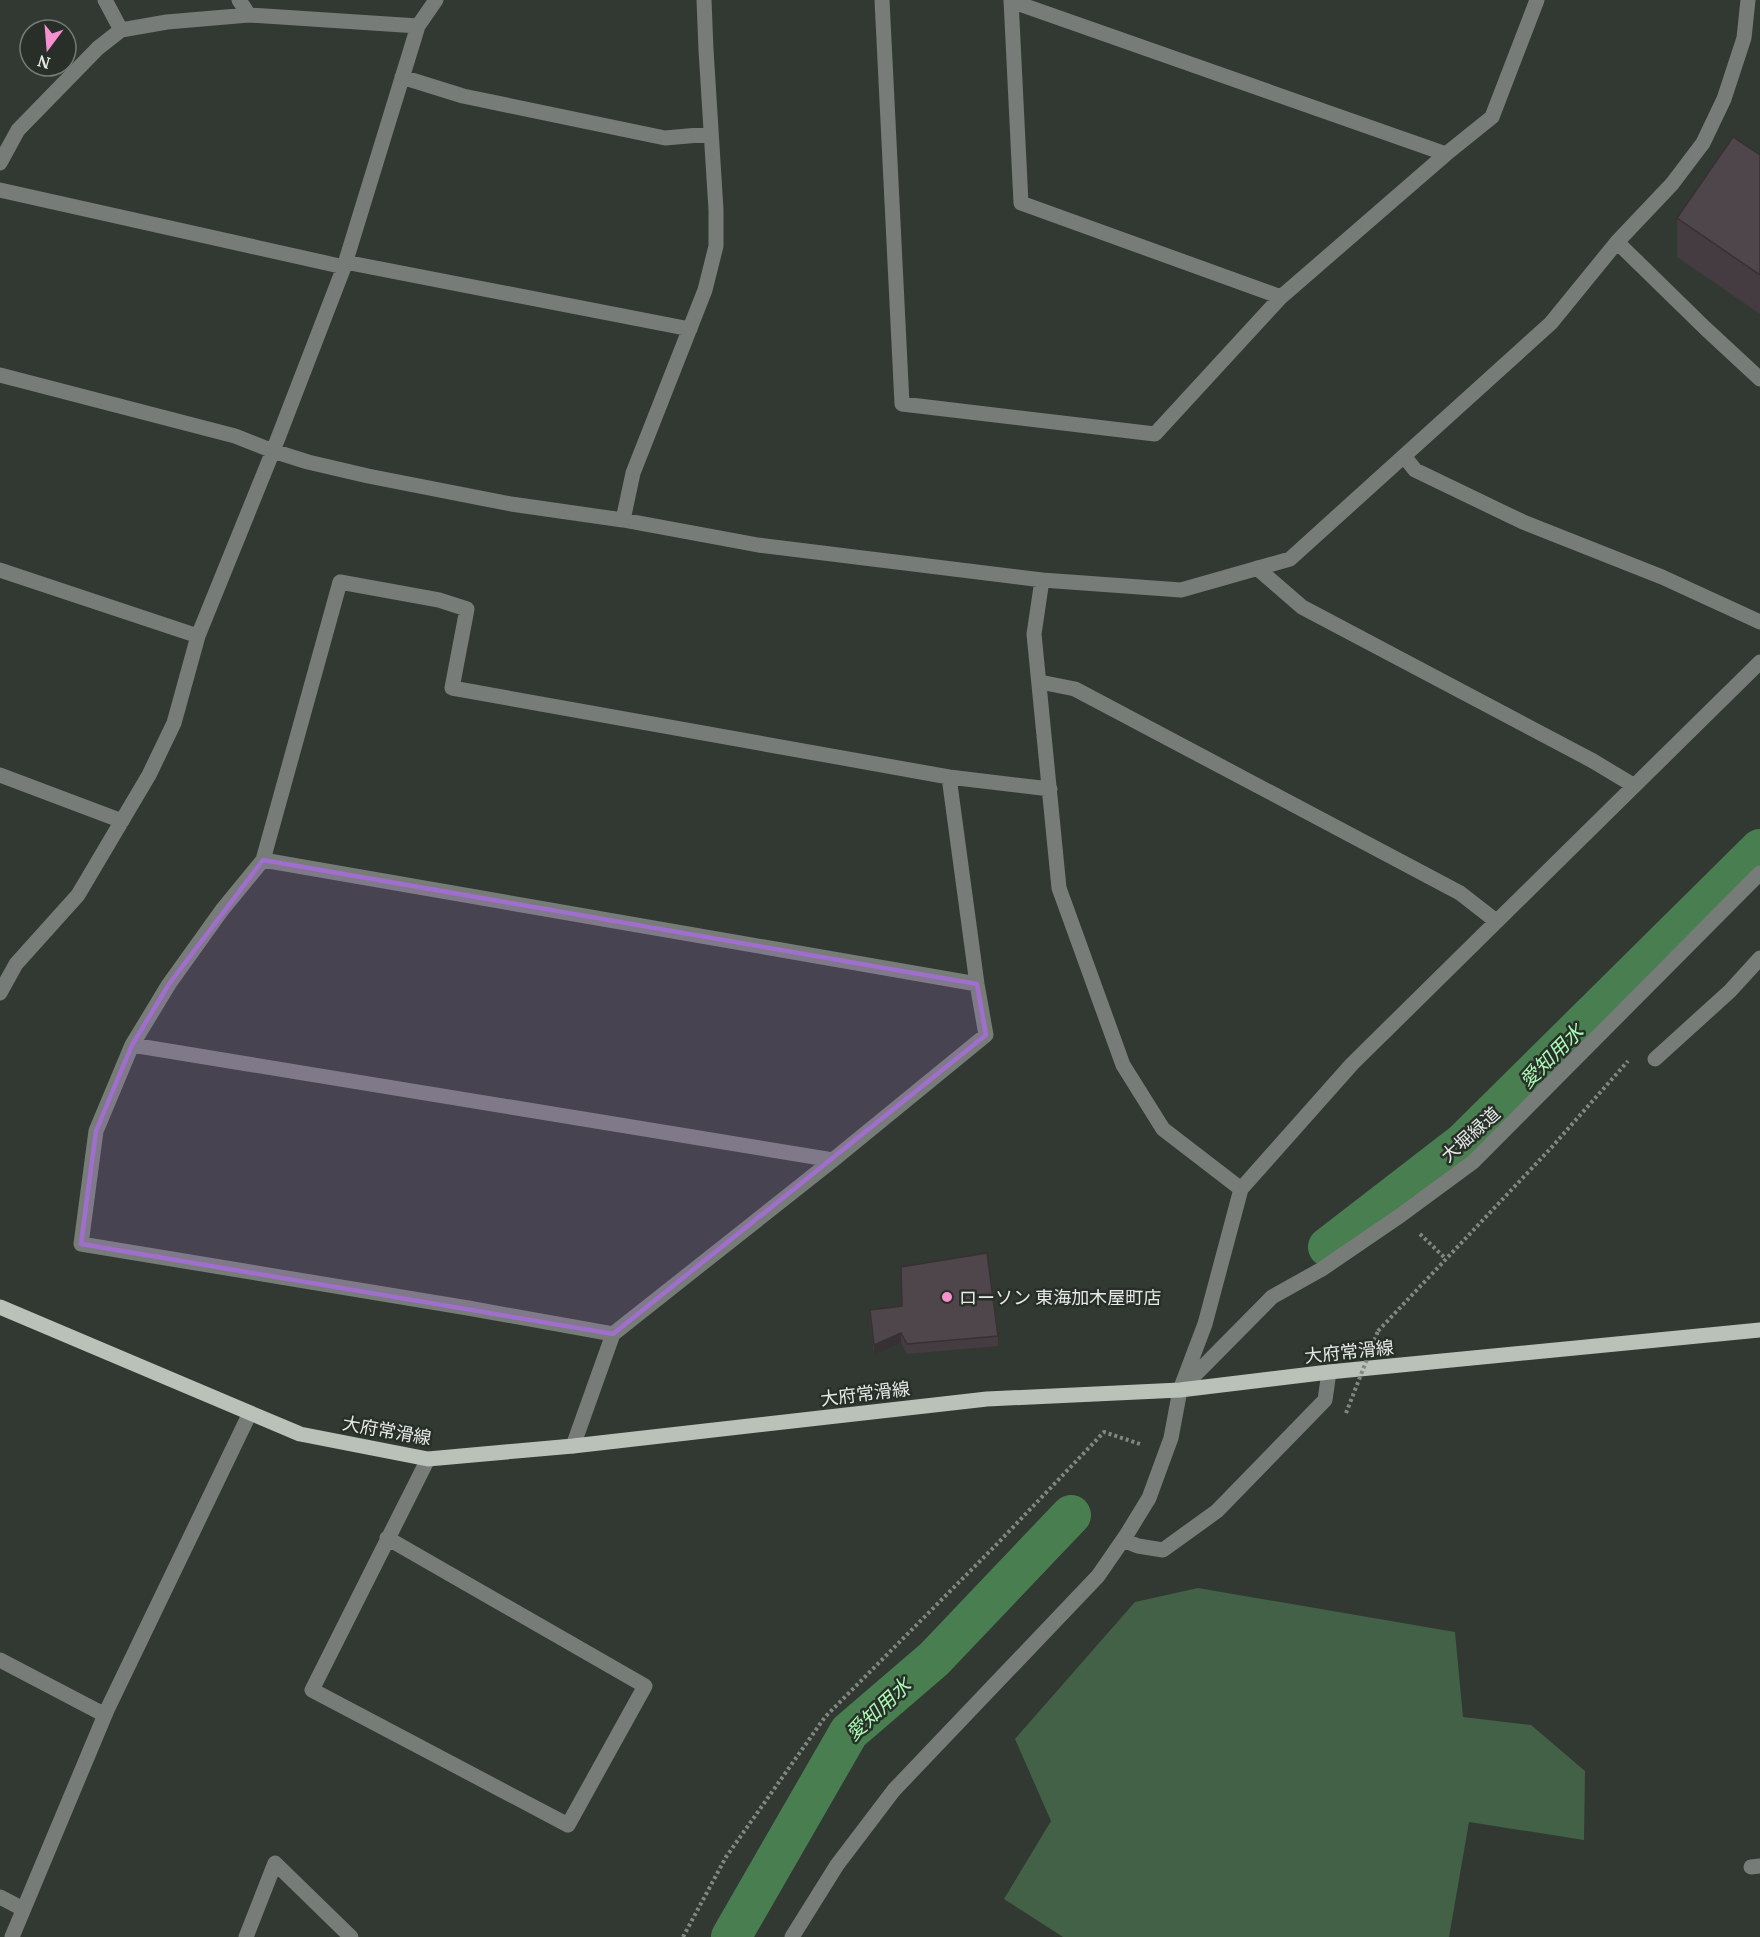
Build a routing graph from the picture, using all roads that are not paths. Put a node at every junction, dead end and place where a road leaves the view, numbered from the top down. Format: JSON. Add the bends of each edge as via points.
{"nodes":[{"id":1,"x":105,"y":0,"type":"edge"},
{"id":2,"x":239,"y":0,"type":"edge"},
{"id":3,"x":436,"y":0,"type":"edge"},
{"id":4,"x":704,"y":0,"type":"edge"},
{"id":5,"x":882,"y":0,"type":"edge"},
{"id":6,"x":1537,"y":0,"type":"edge"},
{"id":7,"x":1748,"y":0,"type":"edge"},
{"id":8,"x":1011,"y":1,"type":"edge"},
{"id":9,"x":249,"y":15,"type":"junction"},
{"id":10,"x":418,"y":26,"type":"junction"},
{"id":11,"x":121,"y":30,"type":"junction"},
{"id":12,"x":402,"y":77,"type":"junction"},
{"id":13,"x":711,"y":134,"type":"junction"},
{"id":14,"x":1446,"y":154,"type":"junction"},
{"id":15,"x":0,"y":163,"type":"edge"},
{"id":16,"x":0,"y":190,"type":"edge"},
{"id":17,"x":1617,"y":242,"type":"junction"},
{"id":18,"x":344,"y":264,"type":"junction"},
{"id":19,"x":1281,"y":297,"type":"junction"},
{"id":20,"x":690,"y":329,"type":"junction"},
{"id":21,"x":0,"y":375,"type":"edge"},
{"id":22,"x":1760,"y":378,"type":"edge"},
{"id":23,"x":273,"y":451,"type":"junction"},
{"id":24,"x":1404,"y":456,"type":"junction"},
{"id":25,"x":623,"y":520,"type":"junction"},
{"id":26,"x":1257,"y":568,"type":"junction"},
{"id":27,"x":0,"y":570,"type":"edge"},
{"id":28,"x":1042,"y":580,"type":"junction"},
{"id":29,"x":1760,"y":622,"type":"edge"},
{"id":30,"x":198,"y":636,"type":"junction"},
{"id":31,"x":1760,"y":662,"type":"edge"},
{"id":32,"x":1040,"y":682,"type":"junction"},
{"id":33,"x":0,"y":775,"type":"edge"},
{"id":34,"x":949,"y":777,"type":"junction"},
{"id":35,"x":1633,"y":785,"type":"junction"},
{"id":36,"x":1050,"y":789,"type":"junction"},
{"id":37,"x":122,"y":821,"type":"junction"},
{"id":38,"x":263,"y":860,"type":"junction"},
{"id":39,"x":1760,"y":873,"type":"edge"},
{"id":40,"x":1496,"y":921,"type":"junction"},
{"id":41,"x":1760,"y":958,"type":"edge"},
{"id":42,"x":977,"y":984,"type":"junction"},
{"id":43,"x":0,"y":993,"type":"edge"},
{"id":44,"x":132,"y":1045,"type":"junction"},
{"id":45,"x":1655,"y":1059,"type":"dead end"},
{"id":46,"x":833,"y":1160,"type":"junction"},
{"id":47,"x":1241,"y":1189,"type":"junction"},
{"id":48,"x":0,"y":1307,"type":"edge"},
{"id":49,"x":1760,"y":1330,"type":"edge"},
{"id":50,"x":613,"y":1334,"type":"junction"},
{"id":51,"x":1329,"y":1372,"type":"junction"},
{"id":52,"x":1180,"y":1390,"type":"junction"},
{"id":53,"x":250,"y":1413,"type":"junction"},
{"id":54,"x":573,"y":1446,"type":"junction"},
{"id":55,"x":428,"y":1459,"type":"junction"},
{"id":56,"x":387,"y":1538,"type":"junction"},
{"id":57,"x":1123,"y":1540,"type":"junction"},
{"id":58,"x":0,"y":1660,"type":"edge"},
{"id":59,"x":105,"y":1715,"type":"junction"},
{"id":60,"x":0,"y":1897,"type":"edge"},
{"id":61,"x":24,"y":1909,"type":"junction"},
{"id":62,"x":12,"y":1937,"type":"edge"},
{"id":63,"x":246,"y":1937,"type":"edge"},
{"id":64,"x":351,"y":1937,"type":"edge"},
{"id":65,"x":792,"y":1937,"type":"edge"}],
"edges":[{"from":1,"to":11,"type":"street"},
{"from":2,"to":9,"type":"street"},
{"from":3,"to":10,"type":"street"},
{"from":4,"to":13,"type":"street"},
{"from":5,"to":19,"type":"street","via":[[902,404],[1155,434]]},
{"from":6,"to":14,"type":"street","via":[[1492,117]]},
{"from":7,"to":17,"type":"street","via":[[1744,38],[1724,99],[1703,142],[1672,184]]},
{"from":8,"to":14,"type":"street"},
{"from":8,"to":19,"type":"street","via":[[1021,203]]},
{"from":9,"to":10,"type":"street"},
{"from":9,"to":11,"type":"street"},
{"from":10,"to":12,"type":"street"},
{"from":11,"to":15,"type":"street","via":[[98,48],[18,130]]},
{"from":12,"to":13,"type":"street","via":[[463,96],[665,138]]},
{"from":12,"to":18,"type":"street"},
{"from":13,"to":20,"type":"street","via":[[716,246]]},
{"from":14,"to":19,"type":"street"},
{"from":16,"to":18,"type":"street"},
{"from":17,"to":22,"type":"street"},
{"from":17,"to":24,"type":"street","via":[[1551,323]]},
{"from":18,"to":20,"type":"street"},
{"from":18,"to":23,"type":"street"},
{"from":20,"to":25,"type":"street","via":[[633,473]]},
{"from":21,"to":23,"type":"street","via":[[235,436]]},
{"from":23,"to":25,"type":"street","via":[[368,476],[511,504]]},
{"from":23,"to":30,"type":"street"},
{"from":24,"to":26,"type":"street","via":[[1290,559]]},
{"from":24,"to":29,"type":"street","via":[[1415,470],[1523,522],[1662,577]]},
{"from":25,"to":28,"type":"street","via":[[759,545]]},
{"from":26,"to":28,"type":"street","via":[[1180,590]]},
{"from":26,"to":35,"type":"street","via":[[1302,607]]},
{"from":27,"to":30,"type":"street"},
{"from":28,"to":32,"type":"street","via":[[1034,634]]},
{"from":30,"to":37,"type":"street","via":[[174,723],[150,775]]},
{"from":31,"to":35,"type":"street"},
{"from":32,"to":36,"type":"street"},
{"from":32,"to":40,"type":"street","via":[[1075,688],[1460,893]]},
{"from":33,"to":37,"type":"street"},
{"from":34,"to":36,"type":"street"},
{"from":34,"to":38,"type":"street","via":[[452,688],[467,609],[340,582]]},
{"from":34,"to":42,"type":"street"},
{"from":35,"to":40,"type":"street"},
{"from":36,"to":47,"type":"street","via":[[1059,888],[1123,1065],[1163,1129]]},
{"from":37,"to":43,"type":"street","via":[[78,895],[16,964]]},
{"from":38,"to":42,"type":"street"},
{"from":38,"to":44,"type":"street","via":[[169,984]]},
{"from":39,"to":52,"type":"street","name":"大堀緑道","via":[[1473,1162],[1322,1269],[1272,1297]]},
{"from":40,"to":47,"type":"street","via":[[1352,1064]]},
{"from":41,"to":45,"type":"street"},
{"from":42,"to":46,"type":"street","via":[[986,1035]]},
{"from":44,"to":46,"type":"street"},
{"from":44,"to":50,"type":"street","via":[[96,1131],[81,1244]]},
{"from":46,"to":50,"type":"street"},
{"from":47,"to":52,"type":"street","via":[[1205,1324]]},
{"from":48,"to":53,"type":"main road","name":"大府常滑線"},
{"from":49,"to":51,"type":"main road","name":"大府常滑線"},
{"from":50,"to":54,"type":"street"},
{"from":51,"to":52,"type":"main road","name":"大府常滑線"},
{"from":51,"to":57,"type":"street","via":[[1325,1401],[1217,1511],[1164,1550]]},
{"from":52,"to":54,"type":"main road","name":"大府常滑線","via":[[987,1399]]},
{"from":52,"to":57,"type":"street","via":[[1171,1438],[1149,1498]]},
{"from":53,"to":55,"type":"main road","name":"大府常滑線","via":[[300,1434]]},
{"from":53,"to":59,"type":"street"},
{"from":54,"to":55,"type":"main road","name":"大府常滑線"},
{"from":55,"to":56,"type":"street"},
{"from":56,"to":56,"type":"street","via":[[312,1690],[568,1825],[645,1686]]},
{"from":57,"to":65,"type":"street","via":[[1098,1576],[894,1790],[837,1865]]},
{"from":58,"to":59,"type":"street"},
{"from":59,"to":61,"type":"street"},
{"from":60,"to":61,"type":"street"},
{"from":61,"to":62,"type":"street"},
{"from":63,"to":64,"type":"street","via":[[275,1863]]}]}
